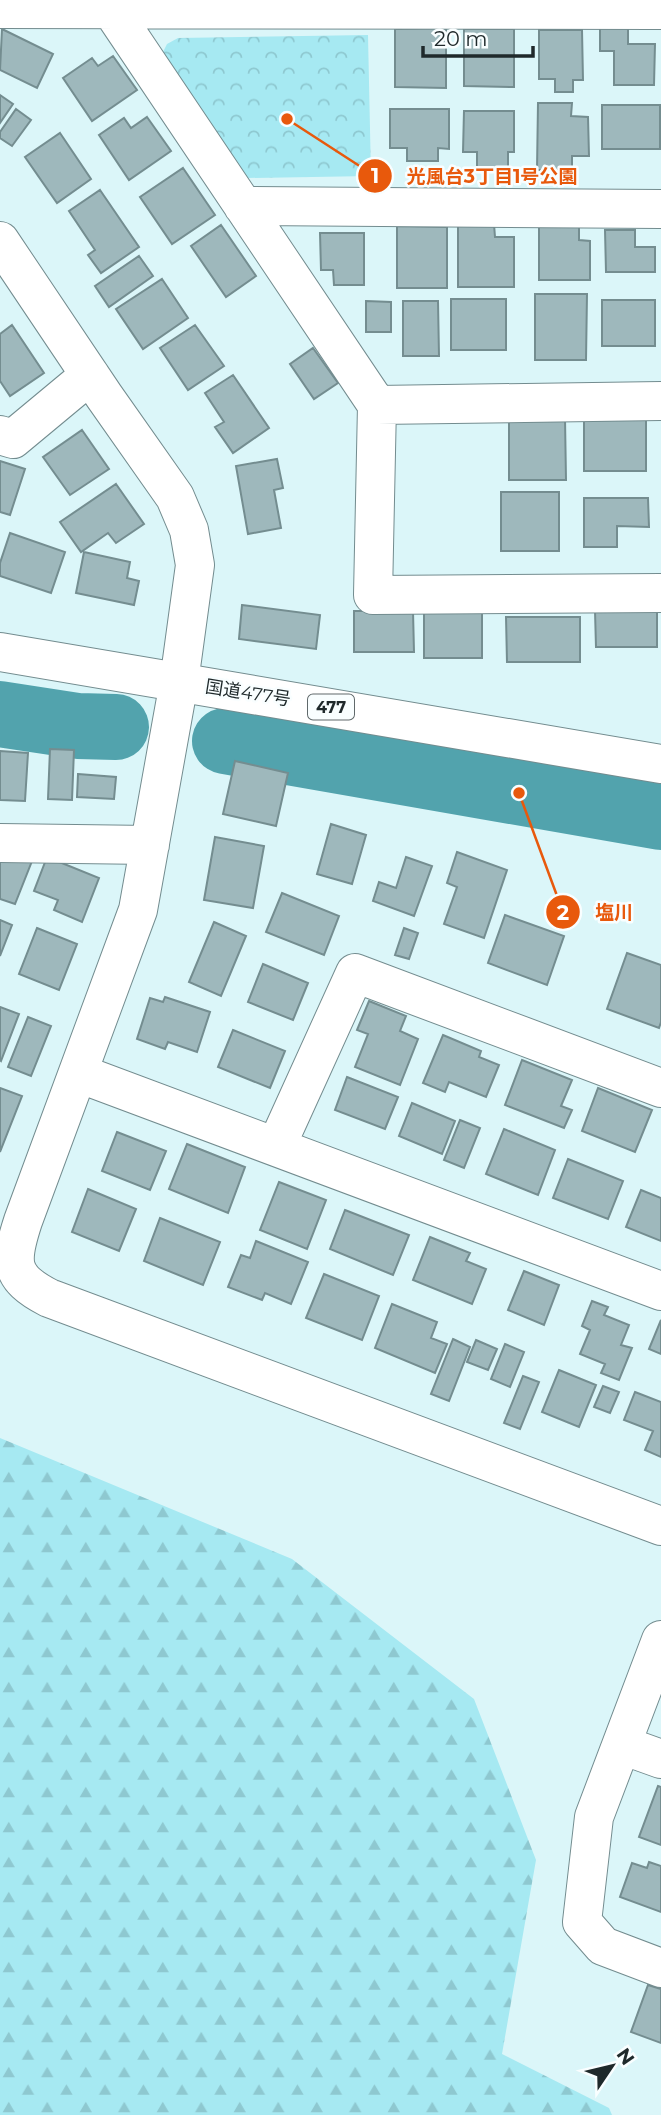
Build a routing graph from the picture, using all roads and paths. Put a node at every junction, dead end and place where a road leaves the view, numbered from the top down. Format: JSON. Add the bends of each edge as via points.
{"nodes":[{"id":1,"x":0,"y":9,"type":"edge"},
{"id":2,"x":111,"y":9,"type":"junction"},
{"id":3,"x":661,"y":10,"type":"edge"},
{"id":4,"x":243,"y":206,"type":"junction"},
{"id":5,"x":661,"y":209,"type":"edge"},
{"id":6,"x":0,"y":241,"type":"edge"},
{"id":7,"x":90,"y":375,"type":"junction"},
{"id":8,"x":661,"y":401,"type":"edge"},
{"id":9,"x":377,"y":405,"type":"junction"},
{"id":10,"x":0,"y":435,"type":"edge"},
{"id":11,"x":661,"y":593,"type":"edge"},
{"id":12,"x":0,"y":652,"type":"edge"},
{"id":13,"x":179,"y":682,"type":"junction"},
{"id":14,"x":661,"y":764,"type":"edge"},
{"id":15,"x":0,"y":843,"type":"edge"},
{"id":16,"x":150,"y":845,"type":"junction"},
{"id":17,"x":78,"y":1073,"type":"junction"},
{"id":18,"x":661,"y":1088,"type":"edge"},
{"id":19,"x":276,"y":1147,"type":"junction"},
{"id":20,"x":9,"y":1274,"type":"edge"},
{"id":21,"x":661,"y":1291,"type":"edge"},
{"id":22,"x":661,"y":1527,"type":"edge"},
{"id":23,"x":661,"y":1640,"type":"edge"},
{"id":24,"x":622,"y":1745,"type":"junction"},
{"id":25,"x":661,"y":1759,"type":"edge"},
{"id":26,"x":661,"y":1968,"type":"edge"}],
"edges":[{"from":1,"to":2,"type":"main road"},
{"from":2,"to":3,"type":"main road"},
{"from":2,"to":4,"type":"main road"},
{"from":4,"to":5,"type":"main road"},
{"from":4,"to":9,"type":"main road"},
{"from":6,"to":7,"type":"main road"},
{"from":7,"to":10,"type":"main road","via":[[13,439]]},
{"from":7,"to":13,"type":"main road","via":[[175,497],[189,530],[195,565]]},
{"from":8,"to":9,"type":"main road"},
{"from":9,"to":11,"type":"main road","via":[[373,596]]},
{"from":12,"to":13,"type":"main road","name":"国道477号","number":"477"},
{"from":13,"to":14,"type":"main road","name":"国道477号","number":"477"},
{"from":13,"to":16,"type":"main road"},
{"from":15,"to":16,"type":"main road"},
{"from":16,"to":17,"type":"main road","via":[[138,909]]},
{"from":17,"to":19,"type":"main road"},
{"from":17,"to":20,"type":"main road","via":[[18,1235]]},
{"from":18,"to":19,"type":"main road","via":[[355,973]]},
{"from":19,"to":21,"type":"main road"},
{"from":20,"to":22,"type":"main road","via":[[48,1298]]},
{"from":23,"to":24,"type":"main road"},
{"from":24,"to":25,"type":"main road"},
{"from":24,"to":26,"type":"main road","via":[[594,1817],[582,1922],[603,1946]]}]}
